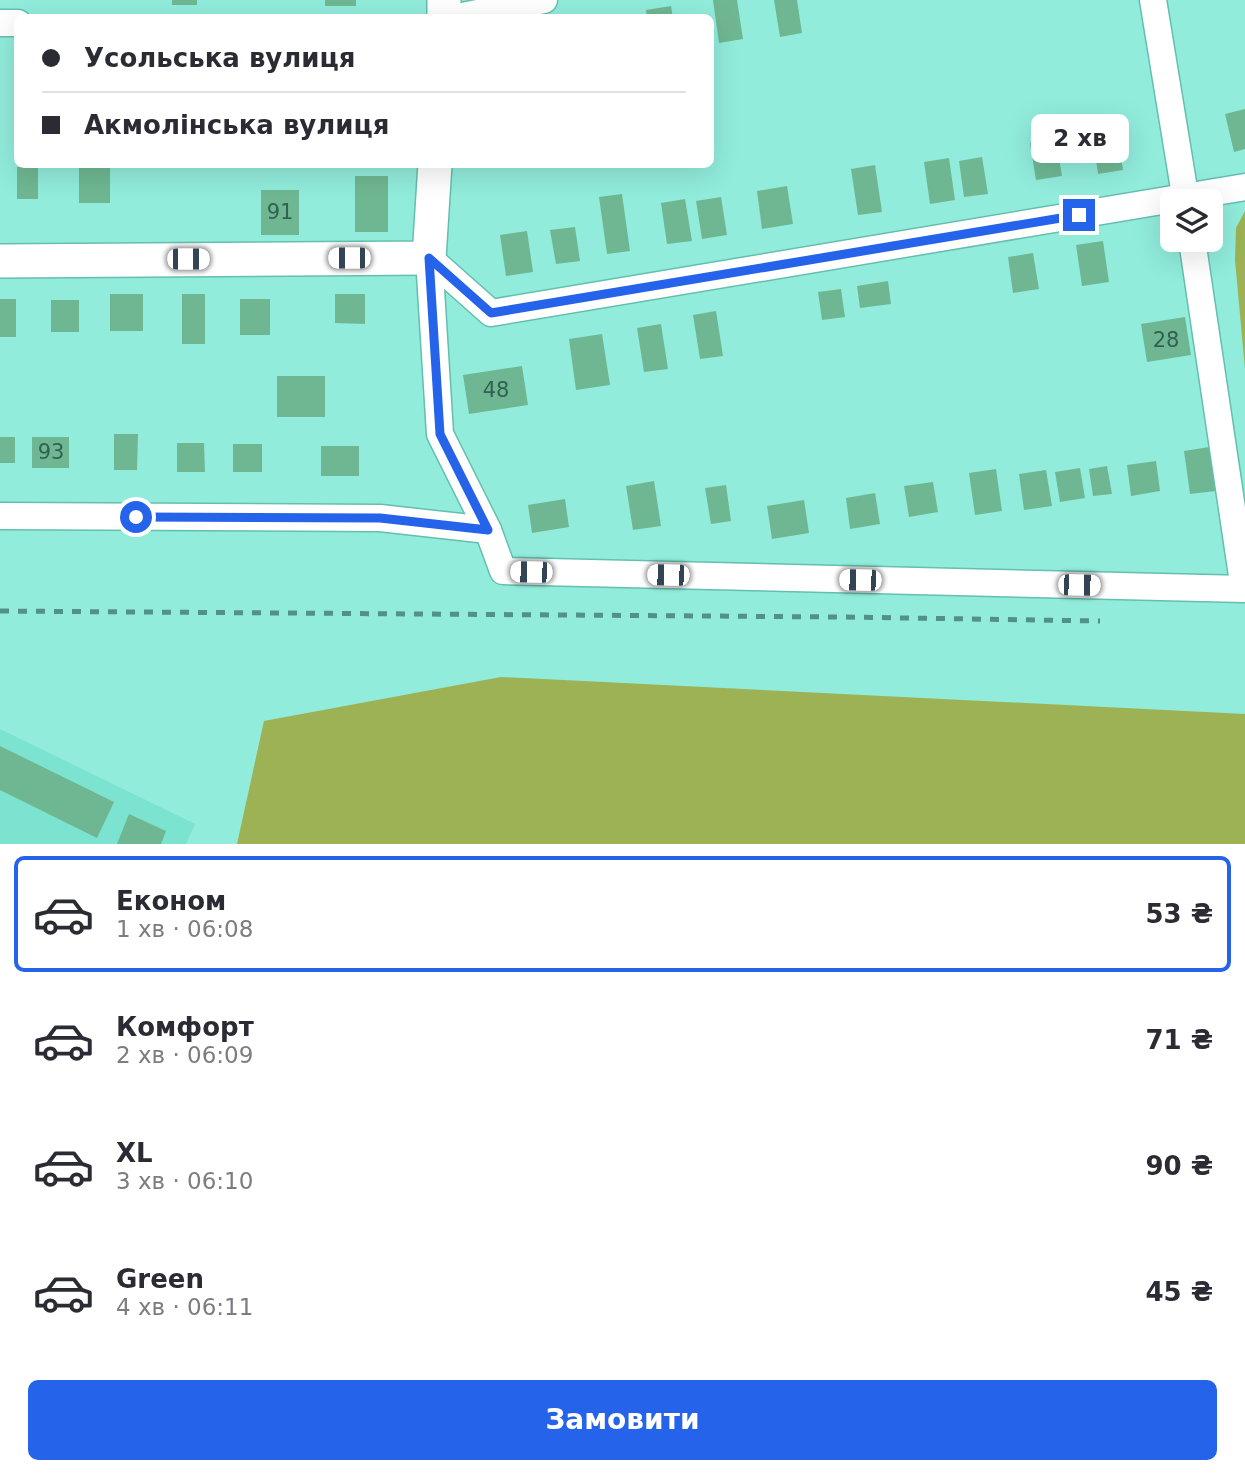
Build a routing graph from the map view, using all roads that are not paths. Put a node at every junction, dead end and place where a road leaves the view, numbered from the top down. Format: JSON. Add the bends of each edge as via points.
{"nodes":[{"id":1,"x":544,"y":0,"type":"edge"},
{"id":2,"x":1153,"y":0,"type":"edge"},
{"id":3,"x":472,"y":14,"type":"edge"},
{"id":4,"x":435,"y":168,"type":"edge"},
{"id":5,"x":1245,"y":187,"type":"edge"},
{"id":6,"x":1184,"y":189,"type":"edge"},
{"id":7,"x":1223,"y":191,"type":"edge"},
{"id":8,"x":1160,"y":203,"type":"edge"},
{"id":9,"x":1194,"y":252,"type":"edge"},
{"id":10,"x":429,"y":258,"type":"junction"},
{"id":11,"x":0,"y":261,"type":"edge"},
{"id":12,"x":0,"y":516,"type":"edge"},
{"id":13,"x":488,"y":530,"type":"junction"}],
"edges":[{"from":1,"to":3,"type":"street"},
{"from":2,"to":6,"type":"street"},
{"from":4,"to":10,"type":"main road"},
{"from":5,"to":7,"type":"street"},
{"from":8,"to":10,"type":"street","via":[[491,313]]},
{"from":9,"to":13,"type":"street","via":[[1244,589],[503,571]]},
{"from":10,"to":11,"type":"main road"},
{"from":10,"to":13,"type":"street","via":[[440,434]]},
{"from":12,"to":13,"type":"street","via":[[380,518]]}]}
